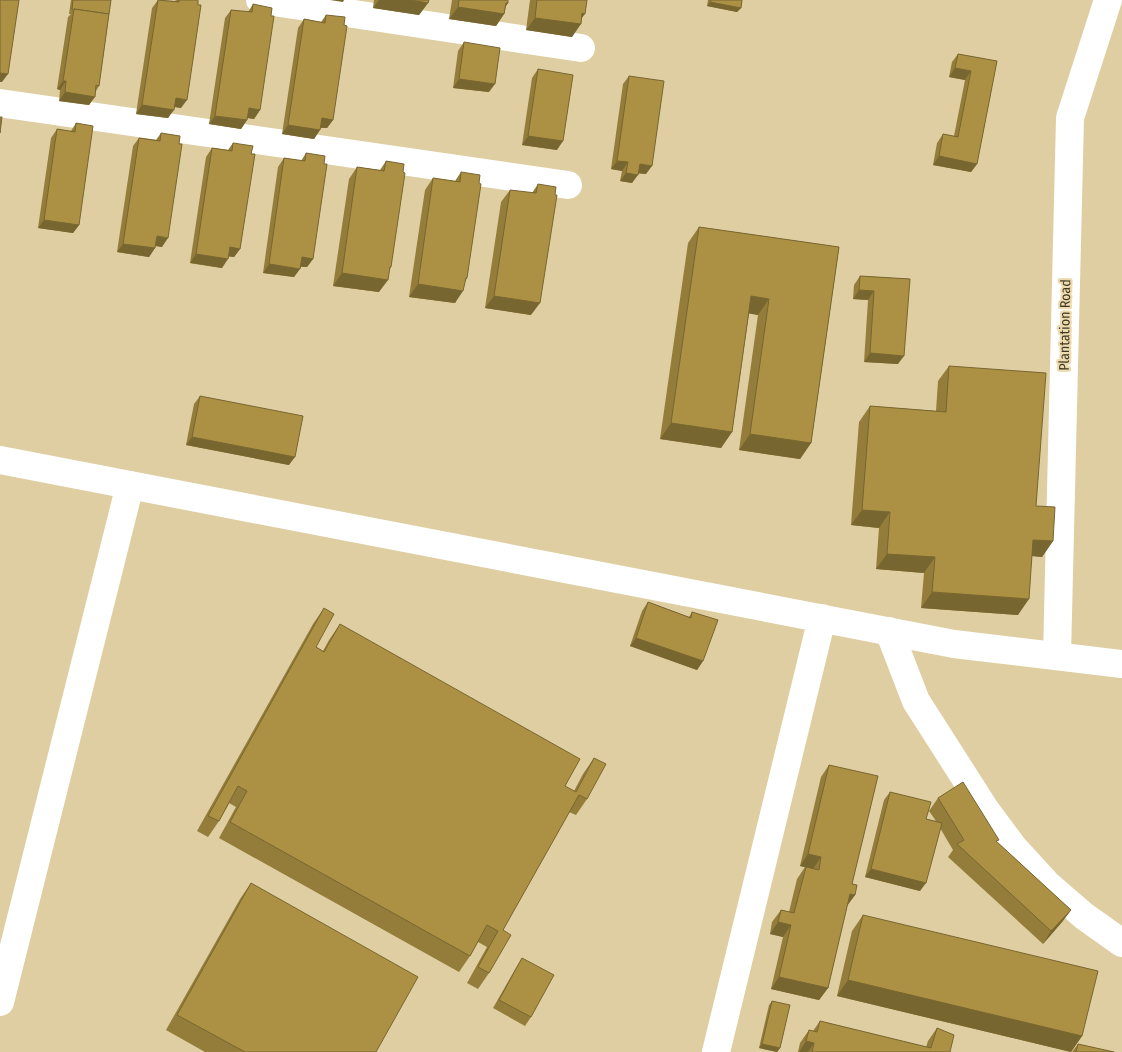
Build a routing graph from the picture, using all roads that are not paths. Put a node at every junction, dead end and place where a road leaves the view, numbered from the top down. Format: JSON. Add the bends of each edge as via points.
{"nodes":[{"id":1,"x":260,"y":0,"type":"edge"},
{"id":2,"x":1108,"y":0,"type":"edge"},
{"id":3,"x":581,"y":48,"type":"edge"},
{"id":4,"x":0,"y":103,"type":"edge"},
{"id":5,"x":568,"y":185,"type":"dead end"},
{"id":6,"x":0,"y":460,"type":"edge"},
{"id":7,"x":130,"y":485,"type":"junction"},
{"id":8,"x":822,"y":618,"type":"junction"},
{"id":9,"x":889,"y":631,"type":"junction"},
{"id":10,"x":1057,"y":656,"type":"junction"},
{"id":11,"x":1122,"y":664,"type":"edge"},
{"id":12,"x":1122,"y":943,"type":"edge"},
{"id":13,"x":0,"y":1002,"type":"edge"},
{"id":14,"x":716,"y":1052,"type":"edge"}],
"edges":[{"from":1,"to":3,"type":"lane"},
{"from":2,"to":10,"type":"lane","name":"Plantation Road","via":[[1070,118]]},
{"from":4,"to":5,"type":"lane"},
{"from":6,"to":7,"type":"lane"},
{"from":7,"to":8,"type":"lane"},
{"from":7,"to":13,"type":"lane"},
{"from":8,"to":9,"type":"lane"},
{"from":8,"to":14,"type":"lane"},
{"from":9,"to":10,"type":"lane","via":[[954,644]]},
{"from":9,"to":12,"type":"lane","via":[[916,700],[985,809],[1014,848],[1054,890]]},
{"from":10,"to":11,"type":"lane"}]}
